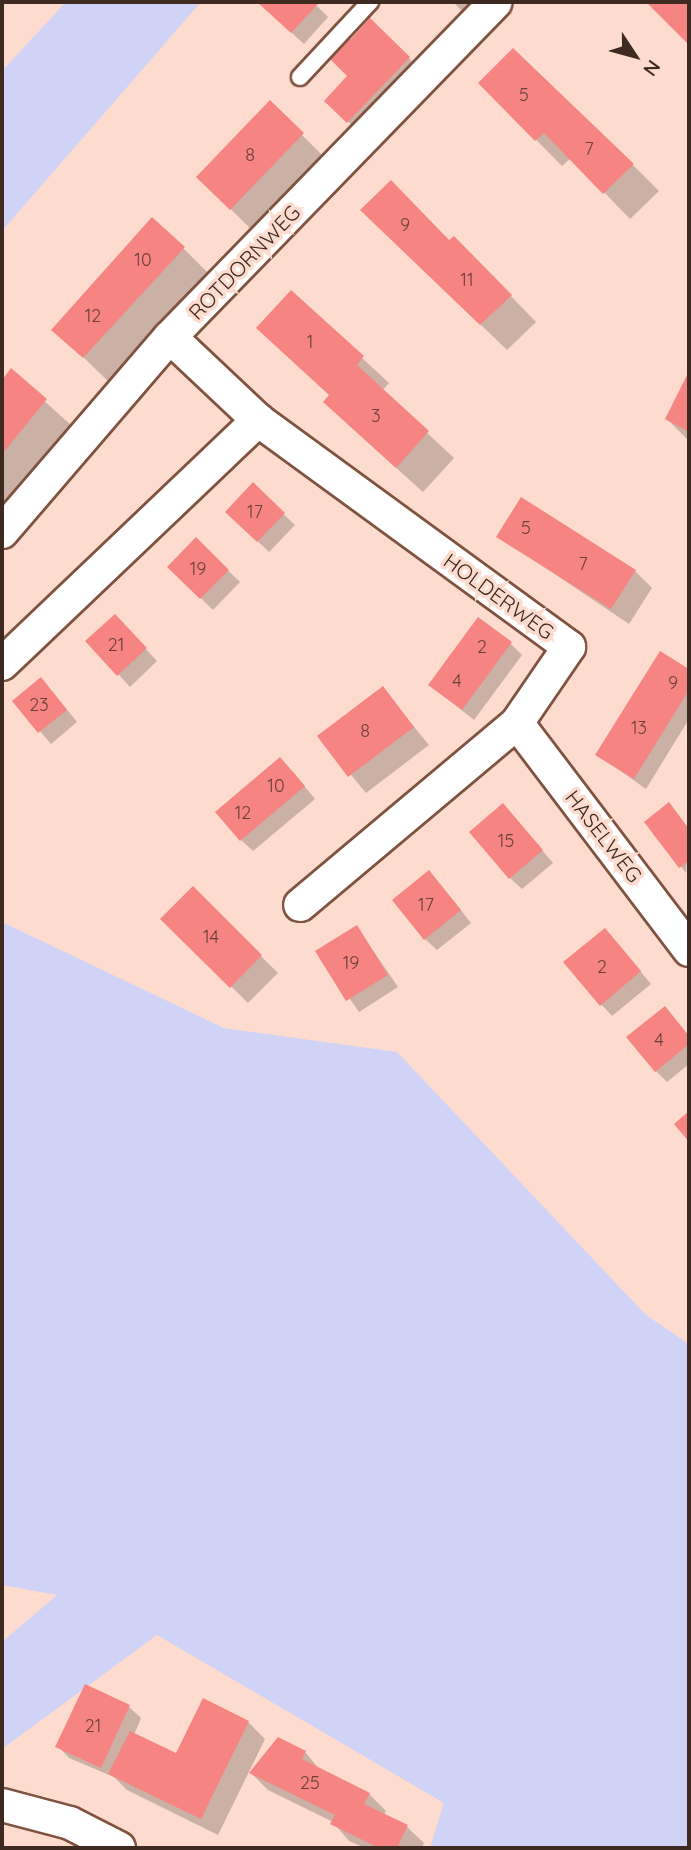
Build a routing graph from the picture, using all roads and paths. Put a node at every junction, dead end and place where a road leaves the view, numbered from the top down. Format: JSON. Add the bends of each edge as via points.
{"nodes":[{"id":1,"x":370,"y":2,"type":"edge"},
{"id":2,"x":496,"y":2,"type":"edge"},
{"id":3,"x":300,"y":77,"type":"dead end"},
{"id":4,"x":170,"y":337,"type":"junction"},
{"id":5,"x":258,"y":420,"type":"junction"},
{"id":6,"x":2,"y":532,"type":"edge"},
{"id":7,"x":2,"y":664,"type":"edge"},
{"id":8,"x":517,"y":723,"type":"junction"},
{"id":9,"x":300,"y":905,"type":"dead end"},
{"id":10,"x":689,"y":950,"type":"edge"},
{"id":11,"x":2,"y":1805,"type":"edge"},
{"id":12,"x":119,"y":1848,"type":"edge"}],
"edges":[{"from":1,"to":3,"type":"lane"},
{"from":2,"to":4,"type":"street","name":"ROTDORNWEG"},
{"from":4,"to":5,"type":"street","name":"HOLDERWEG"},
{"from":4,"to":6,"type":"street","name":"ROTDORNWEG"},
{"from":5,"to":7,"type":"street"},
{"from":5,"to":8,"type":"street","name":"HOLDERWEG","via":[[569,647]]},
{"from":8,"to":9,"type":"street","name":"HOLDERWEG"},
{"from":8,"to":10,"type":"street","name":"HASELWEG"},
{"from":11,"to":12,"type":"street","via":[[70,1823]]}]}
